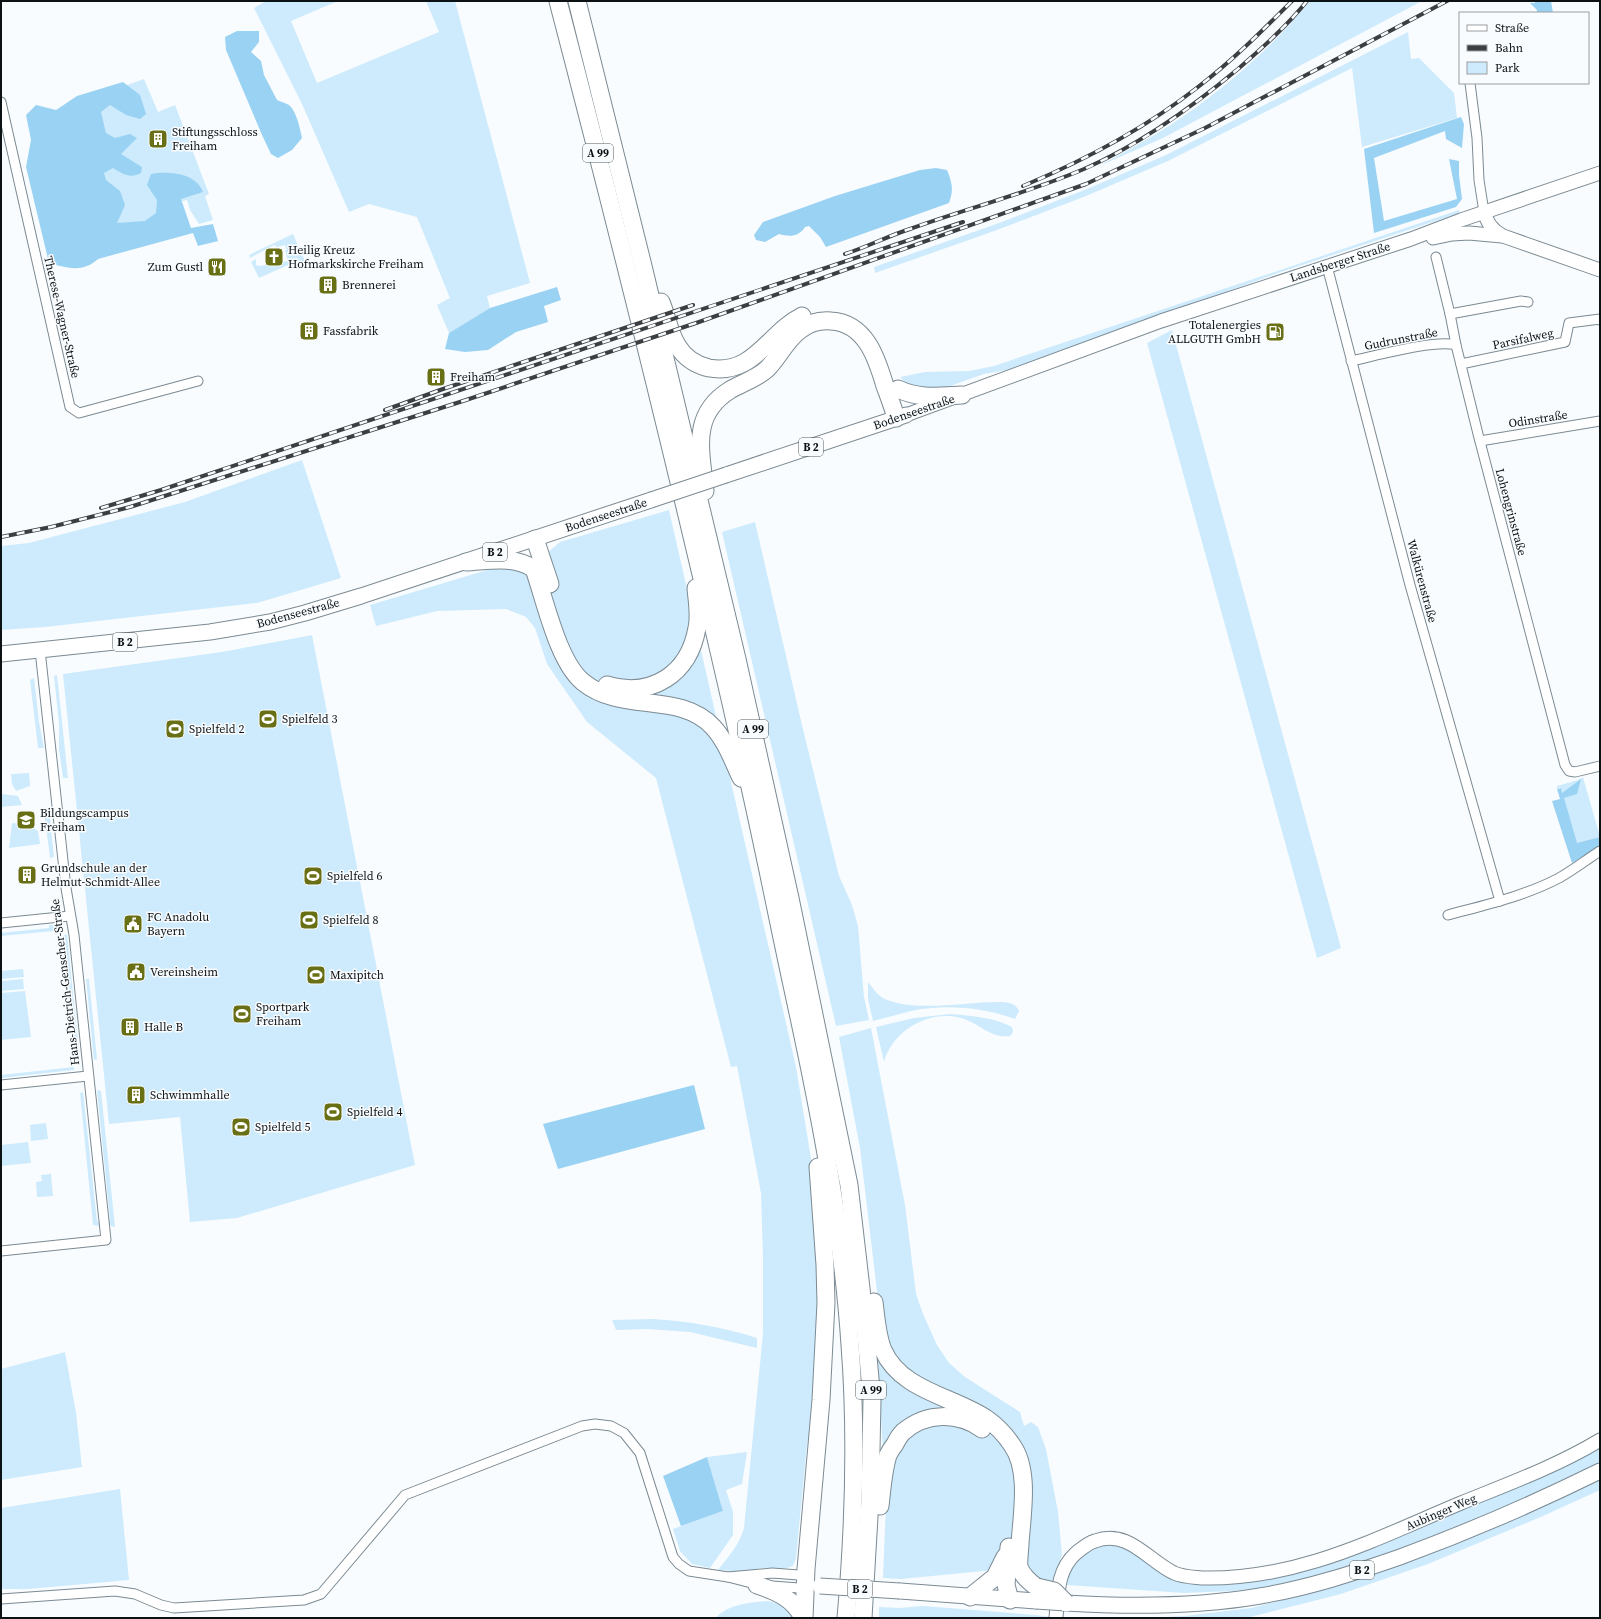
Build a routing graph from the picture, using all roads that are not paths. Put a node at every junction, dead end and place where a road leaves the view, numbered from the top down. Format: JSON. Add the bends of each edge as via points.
{"nodes":[{"id":1,"x":558,"y":1,"type":"edge"},
{"id":2,"x":577,"y":1,"type":"edge"},
{"id":3,"x":1470,"y":84,"type":"edge"},
{"id":4,"x":1,"y":102,"type":"edge"},
{"id":5,"x":1600,"y":173,"type":"edge"},
{"id":6,"x":1484,"y":212,"type":"junction"},
{"id":7,"x":1503,"y":236,"type":"junction"},
{"id":8,"x":1411,"y":239,"type":"junction"},
{"id":9,"x":1436,"y":257,"type":"dead end"},
{"id":10,"x":643,"y":266,"type":"junction"},
{"id":11,"x":1327,"y":266,"type":"junction"},
{"id":12,"x":1600,"y":270,"type":"edge"},
{"id":13,"x":1528,"y":302,"type":"dead end"},
{"id":14,"x":1196,"y":309,"type":"joint"},
{"id":15,"x":1450,"y":314,"type":"junction"},
{"id":16,"x":1600,"y":319,"type":"edge"},
{"id":17,"x":1456,"y":345,"type":"junction"},
{"id":18,"x":1351,"y":361,"type":"junction"},
{"id":19,"x":1460,"y":364,"type":"junction"},
{"id":20,"x":885,"y":368,"type":"junction"},
{"id":21,"x":198,"y":381,"type":"dead end"},
{"id":22,"x":892,"y":390,"type":"junction"},
{"id":23,"x":962,"y":395,"type":"junction"},
{"id":24,"x":901,"y":416,"type":"junction"},
{"id":25,"x":1600,"y":421,"type":"edge"},
{"id":26,"x":1480,"y":441,"type":"junction"},
{"id":27,"x":530,"y":540,"type":"junction"},
{"id":28,"x":695,"y":544,"type":"junction"},
{"id":29,"x":712,"y":561,"type":"junction"},
{"id":30,"x":466,"y":562,"type":"junction"},
{"id":31,"x":537,"y":569,"type":"junction"},
{"id":32,"x":547,"y":591,"type":"junction"},
{"id":33,"x":40,"y":650,"type":"junction"},
{"id":34,"x":1,"y":654,"type":"edge"},
{"id":35,"x":1600,"y":766,"type":"edge"},
{"id":36,"x":754,"y":807,"type":"junction"},
{"id":37,"x":1600,"y":851,"type":"edge"},
{"id":38,"x":1500,"y":902,"type":"junction"},
{"id":39,"x":1448,"y":915,"type":"dead end"},
{"id":40,"x":70,"y":916,"type":"junction"},
{"id":41,"x":1,"y":924,"type":"edge"},
{"id":42,"x":88,"y":1076,"type":"junction"},
{"id":43,"x":1,"y":1085,"type":"edge"},
{"id":44,"x":815,"y":1091,"type":"junction"},
{"id":45,"x":849,"y":1185,"type":"junction"},
{"id":46,"x":1,"y":1251,"type":"edge"},
{"id":47,"x":1600,"y":1440,"type":"edge"},
{"id":48,"x":1600,"y":1471,"type":"edge"},
{"id":49,"x":1009,"y":1545,"type":"junction"},
{"id":50,"x":1019,"y":1567,"type":"junction"},
{"id":51,"x":754,"y":1581,"type":"junction"},
{"id":52,"x":813,"y":1585,"type":"junction"},
{"id":53,"x":1037,"y":1594,"type":"junction"},
{"id":54,"x":865,"y":1597,"type":"junction"},
{"id":55,"x":970,"y":1597,"type":"junction"},
{"id":56,"x":1,"y":1599,"type":"edge"},
{"id":57,"x":1010,"y":1600,"type":"junction"},
{"id":58,"x":1072,"y":1604,"type":"joint"},
{"id":59,"x":803,"y":1618,"type":"edge"},
{"id":60,"x":846,"y":1618,"type":"edge"},
{"id":61,"x":863,"y":1618,"type":"edge"},
{"id":62,"x":1056,"y":1618,"type":"edge"}],
"edges":[{"from":1,"to":28,"type":"highway","number":"A 99"},
{"from":2,"to":10,"type":"highway","number":"A 99"},
{"from":3,"to":6,"type":"street"},
{"from":4,"to":21,"type":"street","name":"Therese-Wagner-Straße","via":[[70,407],[79,413]]},
{"from":5,"to":6,"type":"street","name":"Landsberger Straße"},
{"from":6,"to":7,"type":"street","via":[[1490,226]]},
{"from":6,"to":8,"type":"street","name":"Landsberger Straße"},
{"from":7,"to":8,"type":"street","via":[[1469,233]]},
{"from":7,"to":12,"type":"street"},
{"from":8,"to":11,"type":"street","name":"Landsberger Straße"},
{"from":9,"to":15,"type":"street","name":"Lohengrinstraße"},
{"from":10,"to":20,"type":"highway","via":[[678,346],[692,361],[704,367],[722,369],[746,363],[795,320],[807,314],[826,310],[845,313],[870,328],[884,350]]},
{"from":10,"to":29,"type":"highway","number":"A 99"},
{"from":11,"to":14,"type":"street","name":"Landsberger Straße"},
{"from":11,"to":18,"type":"street","name":"Walkürenstraße"},
{"from":13,"to":15,"type":"street","via":[[1521,301]]},
{"from":14,"to":23,"type":"street","name":"Bodenseestraße"},
{"from":15,"to":17,"type":"street","name":"Lohengrinstraße"},
{"from":16,"to":19,"type":"street","name":"Parsifalweg","via":[[1569,323],[1565,342]]},
{"from":17,"to":18,"type":"street","name":"Gudrunstraße","via":[[1448,343]]},
{"from":17,"to":19,"type":"street","name":"Lohengrinstraße"},
{"from":18,"to":38,"type":"street","name":"Walkürenstraße","via":[[1440,696]]},
{"from":19,"to":26,"type":"street","name":"Lohengrinstraße"},
{"from":20,"to":22,"type":"highway"},
{"from":20,"to":29,"type":"highway","via":[[861,334],[842,323],[820,322],[798,330],[766,370],[729,391],[711,406],[702,424],[700,442]]},
{"from":22,"to":23,"type":"highway","via":[[925,397]]},
{"from":22,"to":24,"type":"highway"},
{"from":23,"to":24,"type":"street","name":"Bodenseestraße"},
{"from":24,"to":27,"type":"main road","name":"Bodenseestraße","number":"B 2","bridge":true},
{"from":25,"to":26,"type":"street","name":"Odinstraße"},
{"from":26,"to":35,"type":"street","name":"Lohengrinstraße","via":[[1565,766],[1569,771],[1575,772]]},
{"from":27,"to":30,"type":"main road","name":"Bodenseestraße","number":"B 2"},
{"from":27,"to":31,"type":"highway"},
{"from":28,"to":32,"type":"highway","via":[[698,612],[695,641],[683,664],[670,678],[651,686],[622,689],[594,678],[575,656]]},
{"from":28,"to":36,"type":"highway","number":"A 99"},
{"from":29,"to":45,"type":"highway","number":"A 99","via":[[737,659],[790,898]]},
{"from":30,"to":31,"type":"highway","via":[[506,559]]},
{"from":30,"to":33,"type":"main road","name":"Bodenseestraße","number":"B 2","via":[[270,622],[210,632]]},
{"from":31,"to":32,"type":"highway"},
{"from":32,"to":36,"type":"highway","via":[[563,653],[583,682],[602,694],[620,700],[674,706],[697,714],[713,727],[724,744]]},
{"from":33,"to":34,"type":"main road","name":"Bodenseestraße","number":"B 2"},
{"from":33,"to":40,"type":"street","name":"Hans-Dietrich-Genscher-Straße"},
{"from":36,"to":44,"type":"highway","number":"A 99"},
{"from":37,"to":38,"type":"street","via":[[1560,877]]},
{"from":38,"to":39,"type":"street"},
{"from":40,"to":41,"type":"street"},
{"from":40,"to":42,"type":"street","name":"Hans-Dietrich-Genscher-Straße"},
{"from":42,"to":43,"type":"street"},
{"from":42,"to":46,"type":"street","name":"Hans-Dietrich-Genscher-Straße","via":[[106,1240]]},
{"from":44,"to":52,"type":"highway","via":[[815,1137],[820,1181],[826,1303]]},
{"from":44,"to":60,"type":"highway","number":"A 99","via":[[841,1251],[850,1345],[854,1499]]},
{"from":45,"to":50,"type":"highway","via":[[864,1234],[882,1348],[888,1358],[910,1381],[987,1419],[1013,1446],[1021,1464],[1024,1485]]},
{"from":45,"to":54,"type":"highway","number":"A 99","via":[[872,1400]]},
{"from":47,"to":62,"type":"street","name":"Aubinger Weg","via":[[1558,1462],[1358,1547],[1317,1562],[1277,1571],[1236,1577],[1183,1576],[1172,1572],[1137,1546],[1126,1541],[1111,1538],[1095,1541],[1070,1559],[1062,1573]]},
{"from":48,"to":58,"type":"main road","number":"B 2","via":[[1442,1541],[1368,1568],[1308,1586],[1254,1597],[1189,1604]]},
{"from":49,"to":54,"type":"highway","via":[[1013,1501],[1011,1473],[1004,1451],[993,1437],[972,1422],[943,1416],[928,1418],[902,1432],[889,1454],[883,1478],[875,1564]]},
{"from":49,"to":55,"type":"highway","via":[[1002,1566],[995,1577]]},
{"from":49,"to":57,"type":"highway","via":[[1006,1585]]},
{"from":50,"to":53,"type":"highway"},
{"from":50,"to":57,"type":"highway","via":[[1018,1586]]},
{"from":51,"to":52,"type":"street","via":[[799,1588]]},
{"from":51,"to":52,"type":"street","via":[[772,1573],[800,1575]]},
{"from":51,"to":56,"type":"street","via":[[688,1571],[679,1564],[673,1557],[640,1453],[624,1432],[612,1426],[596,1424],[582,1426],[405,1496],[321,1594],[304,1600],[174,1608],[135,1594],[115,1591]]},
{"from":51,"to":59,"type":"highway","via":[[787,1598],[798,1608]]},
{"from":52,"to":55,"type":"main road","number":"B 2","bridge":true},
{"from":52,"to":59,"type":"highway"},
{"from":53,"to":57,"type":"main road","number":"B 2"},
{"from":53,"to":58,"type":"highway","bridge":true,"via":[[1054,1591]]},
{"from":54,"to":61,"type":"highway","number":"A 99"},
{"from":55,"to":57,"type":"main road","number":"B 2"}]}
